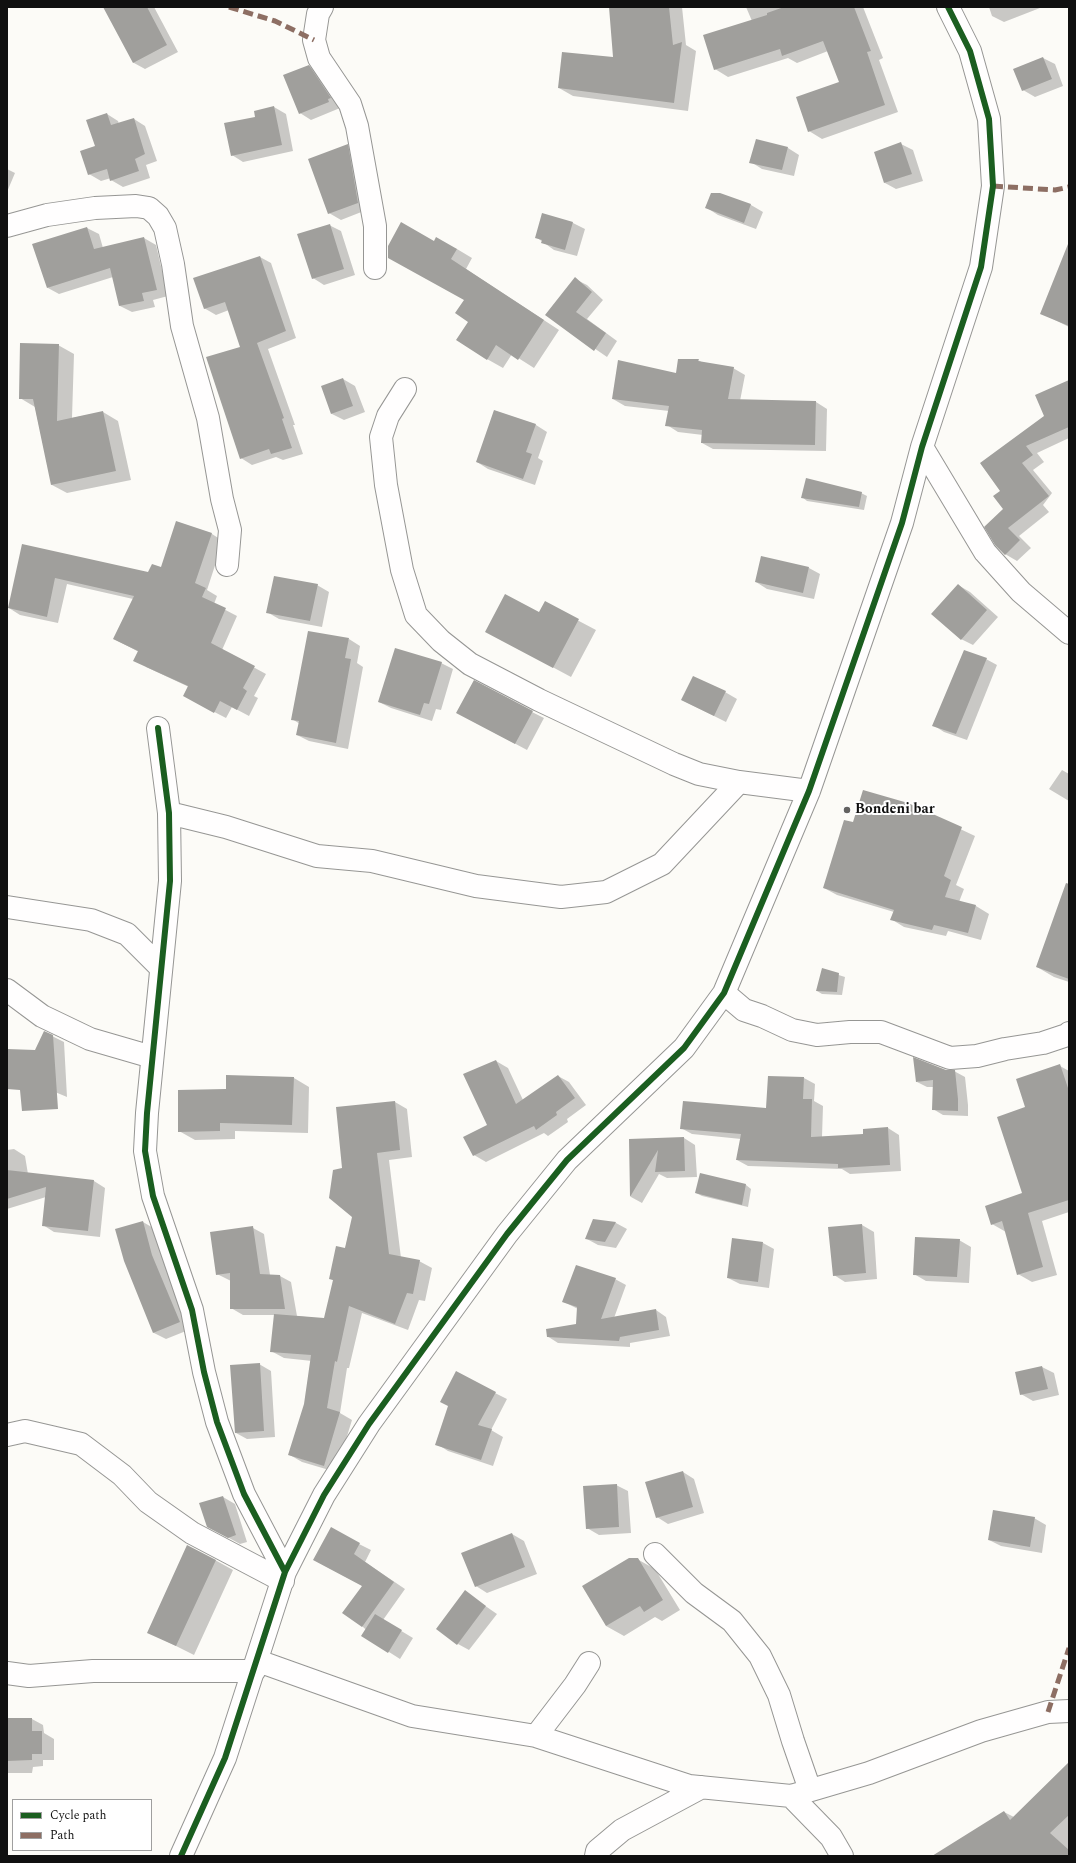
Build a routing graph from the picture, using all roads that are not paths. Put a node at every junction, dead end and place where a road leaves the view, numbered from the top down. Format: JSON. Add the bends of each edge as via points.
{"nodes":[{"id":1,"x":322,"y":7,"type":"edge"},
{"id":2,"x":948,"y":7,"type":"edge"},
{"id":3,"x":7,"y":226,"type":"edge"},
{"id":4,"x":375,"y":268,"type":"dead end"},
{"id":5,"x":405,"y":389,"type":"dead end"},
{"id":6,"x":922,"y":447,"type":"junction"},
{"id":7,"x":227,"y":565,"type":"dead end"},
{"id":8,"x":1069,"y":633,"type":"edge"},
{"id":9,"x":158,"y":728,"type":"dead end"},
{"id":10,"x":739,"y":782,"type":"junction"},
{"id":11,"x":809,"y":791,"type":"junction"},
{"id":12,"x":169,"y":813,"type":"junction"},
{"id":13,"x":7,"y":907,"type":"edge"},
{"id":14,"x":161,"y":968,"type":"junction"},
{"id":15,"x":7,"y":990,"type":"edge"},
{"id":16,"x":724,"y":993,"type":"junction"},
{"id":17,"x":1069,"y":1033,"type":"edge"},
{"id":18,"x":152,"y":1057,"type":"junction"},
{"id":19,"x":7,"y":1435,"type":"edge"},
{"id":20,"x":655,"y":1554,"type":"dead end"},
{"id":21,"x":284,"y":1576,"type":"junction"},
{"id":22,"x":589,"y":1662,"type":"dead end"},
{"id":23,"x":256,"y":1666,"type":"junction"},
{"id":24,"x":7,"y":1673,"type":"edge"},
{"id":25,"x":1069,"y":1711,"type":"edge"},
{"id":26,"x":536,"y":1736,"type":"junction"},
{"id":27,"x":702,"y":1787,"type":"junction"},
{"id":28,"x":800,"y":1793,"type":"junction"},
{"id":29,"x":181,"y":1856,"type":"edge"},
{"id":30,"x":596,"y":1856,"type":"edge"},
{"id":31,"x":842,"y":1856,"type":"edge"}],
"edges":[{"from":1,"to":4,"type":"street","via":[[318,14],[314,40],[319,58],[350,104],[357,126],[374,226]]},
{"from":2,"to":6,"type":"street","via":[[970,51],[989,119],[993,186],[981,267]]},
{"from":3,"to":7,"type":"street","via":[[47,215],[95,208],[136,206],[149,208],[158,216],[165,228],[174,264],[182,326],[208,418],[230,530]]},
{"from":5,"to":10,"type":"street","via":[[388,416],[381,437],[386,485],[402,570],[416,615],[441,641],[470,664],[506,683],[674,764],[699,774]]},
{"from":6,"to":8,"type":"street","via":[[985,552],[1022,592]]},
{"from":6,"to":11,"type":"street","via":[[902,523]]},
{"from":9,"to":12,"type":"street"},
{"from":10,"to":11,"type":"street"},
{"from":10,"to":12,"type":"street","via":[[662,864],[606,892],[561,897],[476,886],[372,861],[317,856],[226,827]]},
{"from":11,"to":16,"type":"street"},
{"from":12,"to":14,"type":"street","via":[[170,881]]},
{"from":13,"to":14,"type":"street","via":[[91,920],[127,934]]},
{"from":14,"to":18,"type":"street"},
{"from":15,"to":18,"type":"street","via":[[42,1016],[90,1039]]},
{"from":16,"to":17,"type":"street","via":[[744,1010],[792,1030],[817,1035],[881,1032],[950,1058],[977,1056],[1044,1043]]},
{"from":16,"to":21,"type":"street","via":[[684,1048],[567,1160],[507,1234],[369,1424],[324,1495]]},
{"from":18,"to":21,"type":"street","via":[[145,1150],[153,1196],[192,1310],[217,1422],[244,1494]]},
{"from":19,"to":21,"type":"street","via":[[25,1431],[81,1444],[122,1475],[148,1502],[192,1533]]},
{"from":20,"to":28,"type":"street","via":[[694,1593],[732,1621],[760,1656],[779,1695],[793,1741]]},
{"from":21,"to":23,"type":"street"},
{"from":22,"to":26,"type":"street","via":[[576,1685]]},
{"from":23,"to":24,"type":"street","via":[[93,1671],[29,1676]]},
{"from":23,"to":26,"type":"street","via":[[412,1716]]},
{"from":23,"to":29,"type":"street","via":[[225,1758]]},
{"from":25,"to":28,"type":"street","via":[[1048,1712],[981,1731],[869,1773]]},
{"from":26,"to":27,"type":"street","via":[[689,1786]]},
{"from":27,"to":28,"type":"street"},
{"from":27,"to":30,"type":"street","via":[[622,1830],[597,1851]]},
{"from":28,"to":31,"type":"street"}]}
